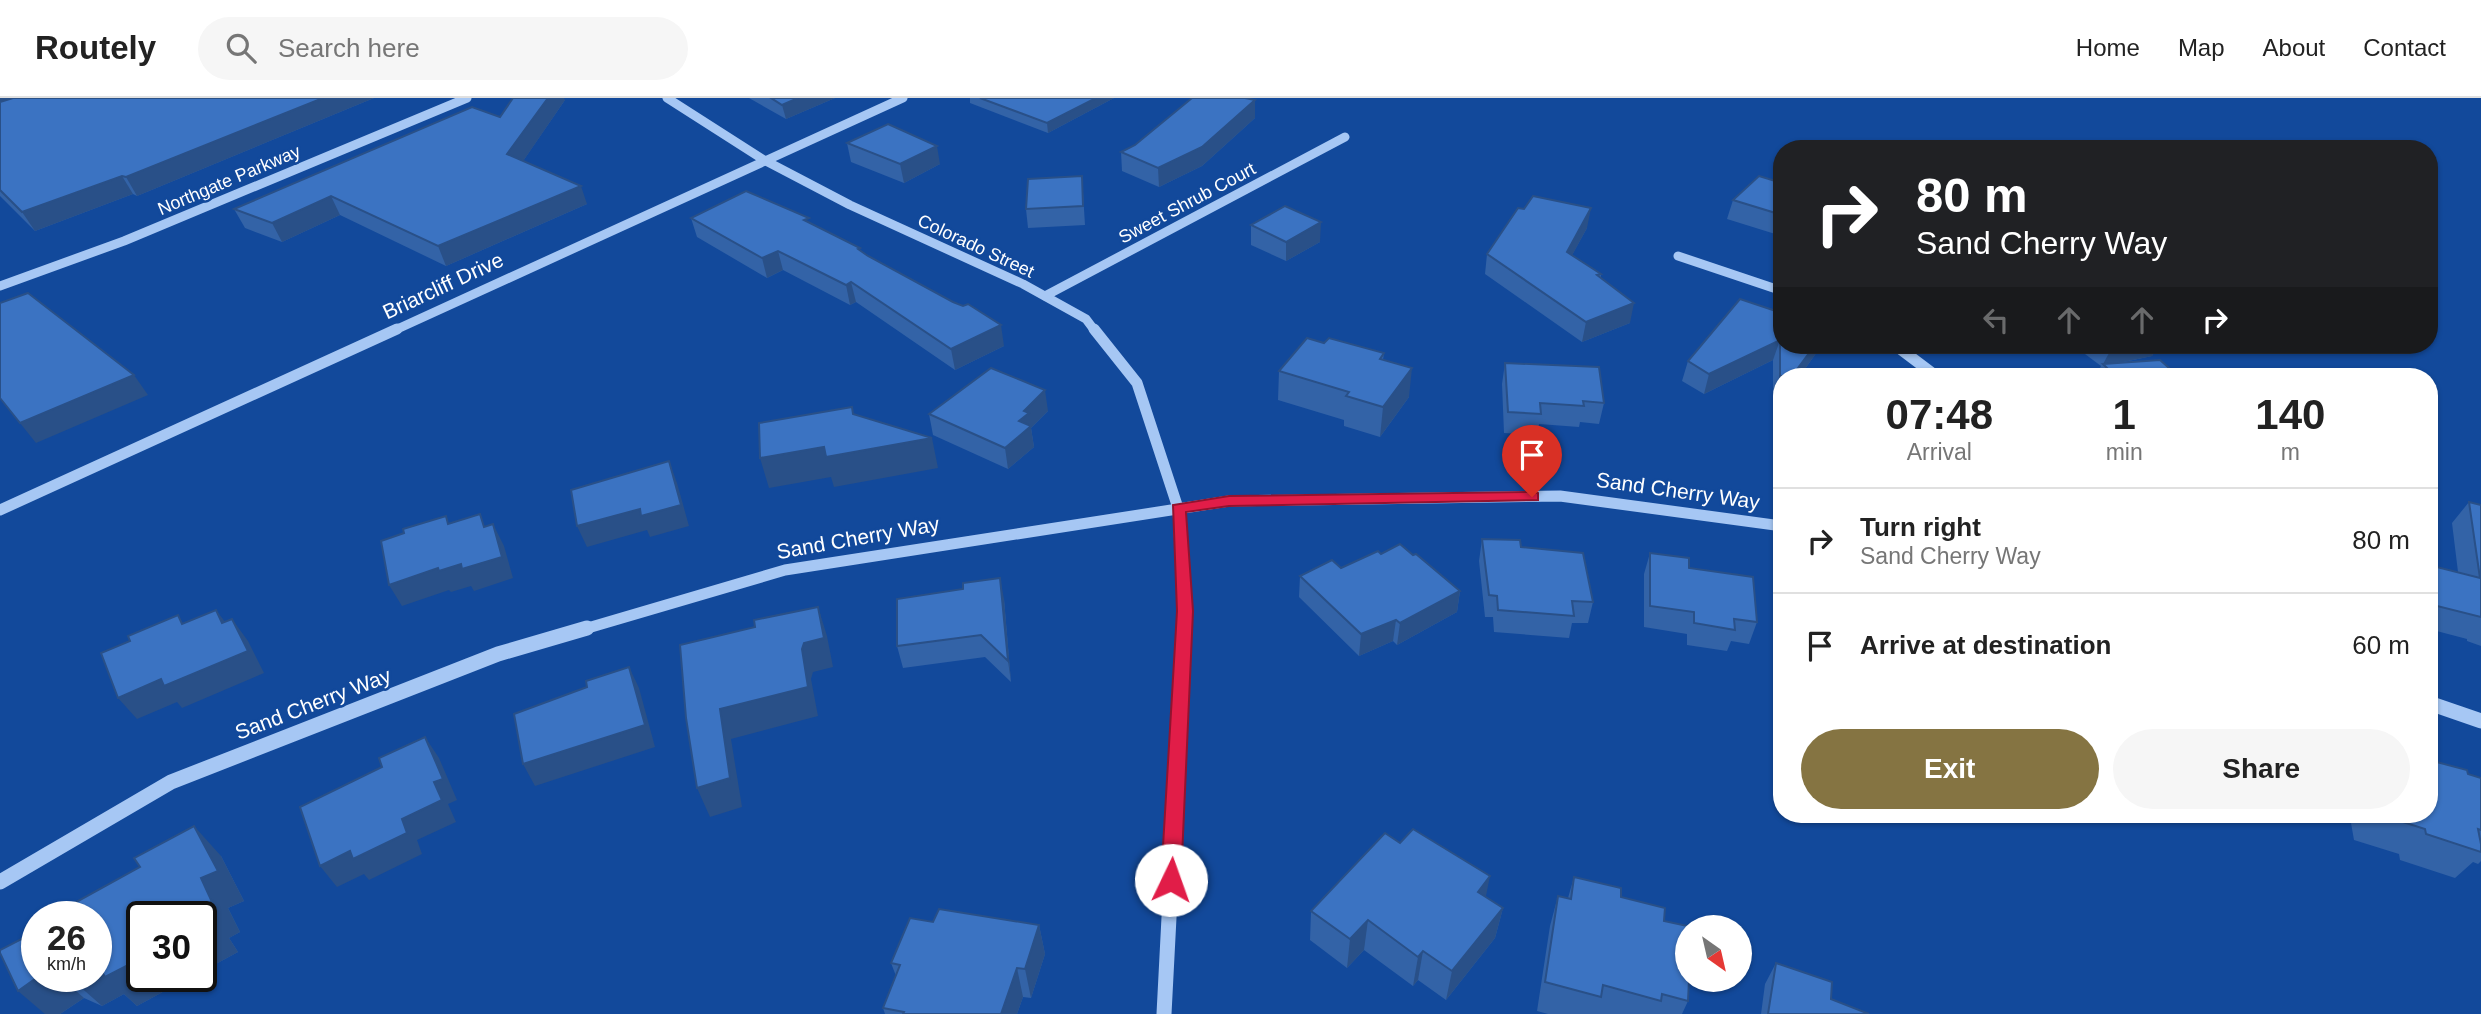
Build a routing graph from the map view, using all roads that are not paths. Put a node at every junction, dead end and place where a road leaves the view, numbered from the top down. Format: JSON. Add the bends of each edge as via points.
{"nodes":[{"id":1,"x":467,"y":98,"type":"edge"},
{"id":2,"x":667,"y":98,"type":"edge"},
{"id":3,"x":902,"y":98,"type":"edge"},
{"id":4,"x":1345,"y":137,"type":"dead end"},
{"id":5,"x":764,"y":160,"type":"junction"},
{"id":6,"x":1678,"y":256,"type":"dead end"},
{"id":7,"x":0,"y":286,"type":"edge"},
{"id":8,"x":1773,"y":288,"type":"edge"},
{"id":9,"x":1045,"y":296,"type":"junction"},
{"id":10,"x":1907,"y":354,"type":"edge"},
{"id":11,"x":1925,"y":368,"type":"edge"},
{"id":12,"x":1178,"y":508,"type":"junction"},
{"id":13,"x":0,"y":510,"type":"edge"},
{"id":14,"x":1773,"y":525,"type":"edge"},
{"id":15,"x":2438,"y":706,"type":"edge"},
{"id":16,"x":2481,"y":721,"type":"edge"},
{"id":17,"x":0,"y":882,"type":"edge"},
{"id":18,"x":1164,"y":1014,"type":"edge"}],
"edges":[{"from":1,"to":7,"type":"street","name":"Northgate Parkway","via":[[124,241]]},
{"from":2,"to":5,"type":"street","name":"Colorado Street"},
{"from":3,"to":5,"type":"street","name":"Briarcliff Drive"},
{"from":4,"to":9,"type":"street","name":"Sweet Shrub Court"},
{"from":5,"to":9,"type":"street","name":"Colorado Street"},
{"from":5,"to":13,"type":"street","name":"Briarcliff Drive"},
{"from":6,"to":8,"type":"street"},
{"from":9,"to":12,"type":"street","name":"Colorado Street","via":[[1086,319],[1137,383]]},
{"from":10,"to":11,"type":"street"},
{"from":12,"to":14,"type":"street","name":"Sand Cherry Way","via":[[1229,501],[1560,496]]},
{"from":12,"to":17,"type":"street","name":"Sand Cherry Way","via":[[785,570],[498,654],[170,782]]},
{"from":12,"to":18,"type":"street","name":"Colorado Street","via":[[1185,611]]},
{"from":15,"to":16,"type":"street"}]}
